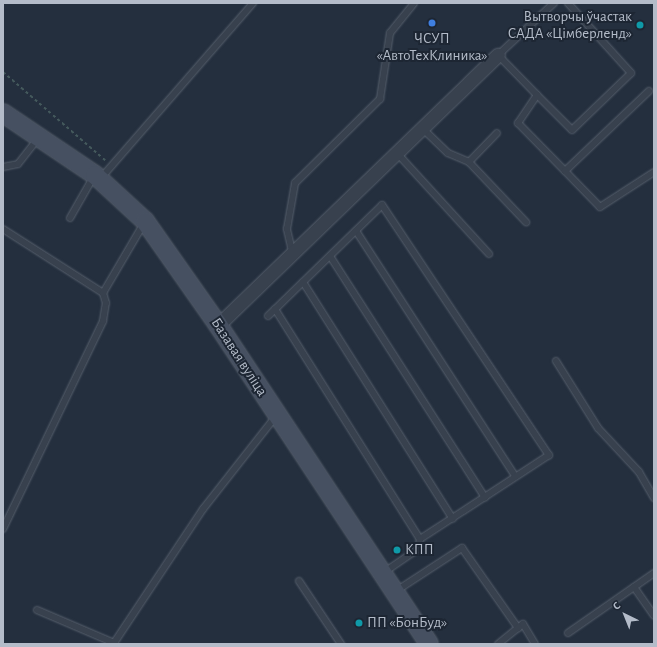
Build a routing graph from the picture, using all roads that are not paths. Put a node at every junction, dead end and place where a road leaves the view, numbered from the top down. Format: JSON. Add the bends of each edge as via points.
{"nodes":[{"id":1,"x":253,"y":3,"type":"edge"},
{"id":2,"x":414,"y":3,"type":"edge"},
{"id":3,"x":554,"y":3,"type":"edge"},
{"id":4,"x":568,"y":3,"type":"edge"},
{"id":5,"x":498,"y":55,"type":"junction"},
{"id":6,"x":649,"y":91,"type":"dead end"},
{"id":7,"x":537,"y":95,"type":"junction"},
{"id":8,"x":3,"y":113,"type":"edge"},
{"id":9,"x":422,"y":128,"type":"junction"},
{"id":10,"x":497,"y":133,"type":"dead end"},
{"id":11,"x":39,"y":137,"type":"junction"},
{"id":12,"x":396,"y":152,"type":"junction"},
{"id":13,"x":469,"y":162,"type":"junction"},
{"id":14,"x":3,"y":167,"type":"edge"},
{"id":15,"x":565,"y":171,"type":"junction"},
{"id":16,"x":654,"y":172,"type":"edge"},
{"id":17,"x":102,"y":173,"type":"junction"},
{"id":18,"x":70,"y":218,"type":"dead end"},
{"id":19,"x":145,"y":221,"type":"junction"},
{"id":20,"x":526,"y":222,"type":"dead end"},
{"id":21,"x":3,"y":229,"type":"edge"},
{"id":22,"x":356,"y":231,"type":"junction"},
{"id":23,"x":292,"y":252,"type":"junction"},
{"id":24,"x":489,"y":254,"type":"dead end"},
{"id":25,"x":330,"y":256,"type":"junction"},
{"id":26,"x":303,"y":282,"type":"junction"},
{"id":27,"x":103,"y":293,"type":"junction"},
{"id":28,"x":275,"y":309,"type":"junction"},
{"id":29,"x":268,"y":316,"type":"dead end"},
{"id":30,"x":218,"y":325,"type":"junction"},
{"id":31,"x":556,"y":361,"type":"dead end"},
{"id":32,"x":277,"y":415,"type":"junction"},
{"id":33,"x":515,"y":476,"type":"junction"},
{"id":34,"x":485,"y":497,"type":"junction"},
{"id":35,"x":654,"y":498,"type":"edge"},
{"id":36,"x":453,"y":519,"type":"junction"},
{"id":37,"x":3,"y":529,"type":"edge"},
{"id":38,"x":420,"y":539,"type":"junction"},
{"id":39,"x":654,"y":573,"type":"edge"},
{"id":40,"x":382,"y":574,"type":"junction"},
{"id":41,"x":299,"y":581,"type":"dead end"},
{"id":42,"x":634,"y":587,"type":"junction"},
{"id":43,"x":394,"y":592,"type":"junction"},
{"id":44,"x":37,"y":610,"type":"dead end"},
{"id":45,"x":654,"y":616,"type":"edge"},
{"id":46,"x":518,"y":628,"type":"junction"},
{"id":47,"x":568,"y":633,"type":"dead end"},
{"id":48,"x":340,"y":644,"type":"edge"},
{"id":49,"x":429,"y":644,"type":"edge"},
{"id":50,"x":498,"y":644,"type":"edge"},
{"id":51,"x":536,"y":644,"type":"edge"}],
"edges":[{"from":1,"to":17,"type":"lane"},
{"from":2,"to":23,"type":"lane","via":[[390,33],[380,99],[295,183],[286,229]]},
{"from":3,"to":5,"type":"lane"},
{"from":4,"to":7,"type":"lane","via":[[632,74],[572,130]]},
{"from":5,"to":7,"type":"lane"},
{"from":5,"to":9,"type":"street"},
{"from":6,"to":15,"type":"lane"},
{"from":7,"to":15,"type":"lane","via":[[518,122]]},
{"from":8,"to":11,"type":"street","name":"Базавая вуліца"},
{"from":9,"to":12,"type":"street"},
{"from":9,"to":13,"type":"lane","via":[[448,154]]},
{"from":10,"to":13,"type":"lane"},
{"from":11,"to":14,"type":"lane","via":[[18,164]]},
{"from":11,"to":17,"type":"street","name":"Базавая вуліца"},
{"from":12,"to":23,"type":"street"},
{"from":12,"to":24,"type":"lane"},
{"from":13,"to":20,"type":"lane"},
{"from":15,"to":16,"type":"lane","via":[[600,207]]},
{"from":17,"to":18,"type":"lane"},
{"from":17,"to":19,"type":"street","name":"Базавая вуліца"},
{"from":19,"to":27,"type":"lane"},
{"from":19,"to":30,"type":"street","name":"Базавая вуліца"},
{"from":21,"to":27,"type":"lane"},
{"from":22,"to":25,"type":"lane"},
{"from":22,"to":33,"type":"lane"},
{"from":22,"to":33,"type":"lane","via":[[382,204],[549,455]]},
{"from":23,"to":30,"type":"street"},
{"from":25,"to":26,"type":"lane"},
{"from":25,"to":34,"type":"lane"},
{"from":26,"to":28,"type":"lane"},
{"from":26,"to":36,"type":"lane"},
{"from":27,"to":37,"type":"lane","via":[[106,303],[103,321]]},
{"from":28,"to":29,"type":"lane"},
{"from":28,"to":38,"type":"lane"},
{"from":30,"to":32,"type":"street","name":"Базавая вуліца"},
{"from":31,"to":35,"type":"lane","via":[[598,428],[639,472]]},
{"from":32,"to":40,"type":"street","name":"Базавая вуліца"},
{"from":32,"to":44,"type":"lane","via":[[203,509],[114,643]]},
{"from":33,"to":34,"type":"lane"},
{"from":34,"to":36,"type":"lane"},
{"from":36,"to":38,"type":"lane"},
{"from":38,"to":40,"type":"lane","via":[[418,549]]},
{"from":39,"to":42,"type":"lane"},
{"from":40,"to":43,"type":"street","name":"Базавая вуліца"},
{"from":41,"to":48,"type":"lane"},
{"from":42,"to":45,"type":"lane"},
{"from":42,"to":47,"type":"lane"},
{"from":43,"to":46,"type":"lane","via":[[462,548]]},
{"from":43,"to":49,"type":"street","name":"Базавая вуліца"},
{"from":46,"to":50,"type":"lane"},
{"from":46,"to":51,"type":"lane","via":[[523,624]]}]}
